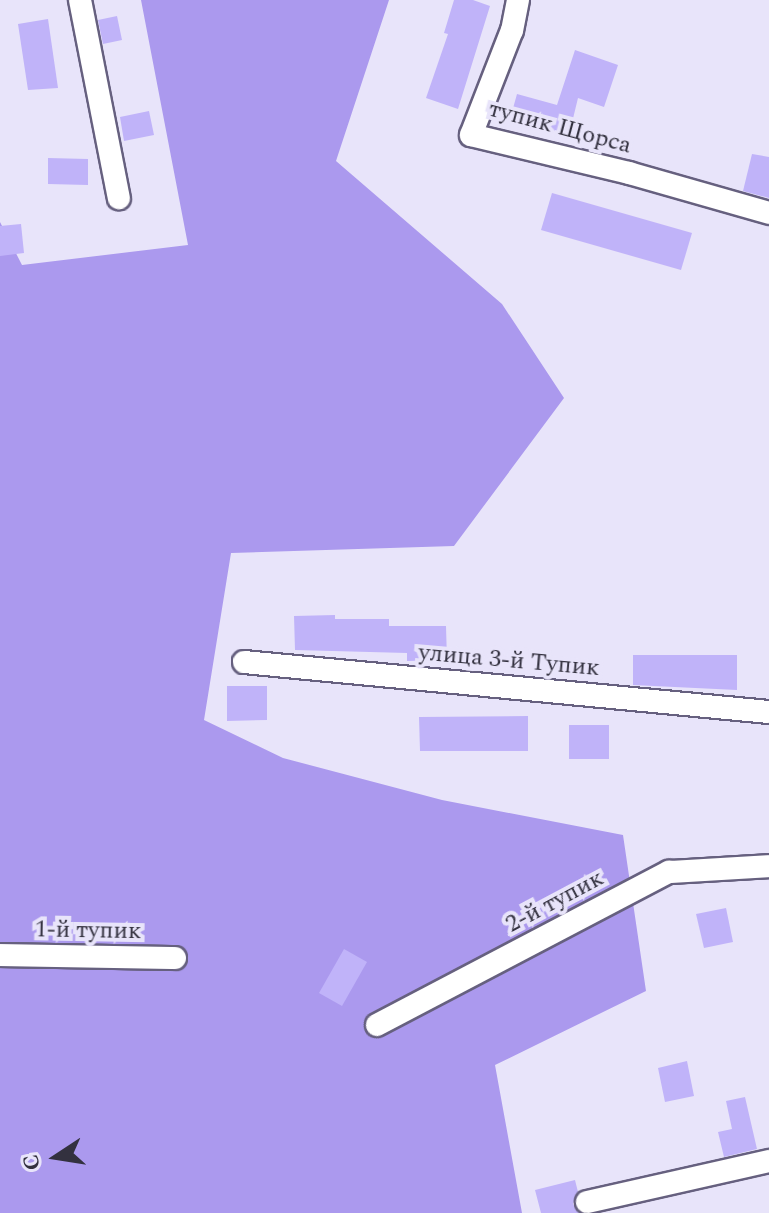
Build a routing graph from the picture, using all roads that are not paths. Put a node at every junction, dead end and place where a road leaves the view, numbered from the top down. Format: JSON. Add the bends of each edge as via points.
{"nodes":[{"id":1,"x":80,"y":0,"type":"edge"},
{"id":2,"x":518,"y":0,"type":"edge"},
{"id":3,"x":119,"y":198,"type":"dead end"},
{"id":4,"x":769,"y":213,"type":"edge"},
{"id":5,"x":244,"y":662,"type":"dead end"},
{"id":6,"x":769,"y":712,"type":"edge"},
{"id":7,"x":769,"y":866,"type":"edge"},
{"id":8,"x":0,"y":955,"type":"edge"},
{"id":9,"x":175,"y":958,"type":"dead end"},
{"id":10,"x":377,"y":1025,"type":"dead end"},
{"id":11,"x":769,"y":1161,"type":"edge"},
{"id":12,"x":587,"y":1202,"type":"dead end"}],
"edges":[{"from":1,"to":3,"type":"street"},
{"from":2,"to":4,"type":"street","name":"тупик Щорса","via":[[512,30],[471,135]]},
{"from":5,"to":6,"type":"street","name":"улица 3-й Тупик"},
{"from":7,"to":10,"type":"street","name":"2-й тупик","via":[[669,872]]},
{"from":8,"to":9,"type":"street","name":"1-й тупик"},
{"from":11,"to":12,"type":"street"}]}
